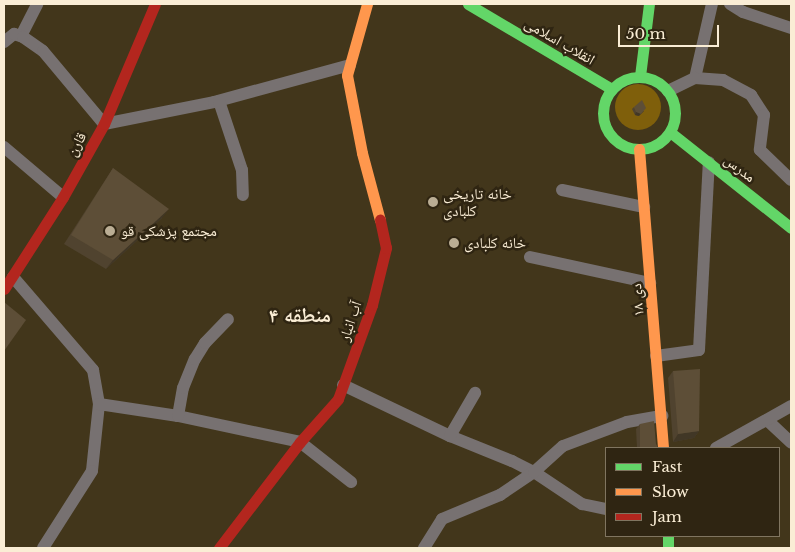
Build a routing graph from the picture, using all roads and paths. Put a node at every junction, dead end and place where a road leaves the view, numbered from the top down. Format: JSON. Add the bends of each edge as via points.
{"nodes":[{"id":1,"x":37,"y":4,"type":"edge"},
{"id":2,"x":155,"y":4,"type":"edge"},
{"id":3,"x":367,"y":4,"type":"edge"},
{"id":4,"x":468,"y":4,"type":"edge"},
{"id":5,"x":649,"y":4,"type":"edge"},
{"id":6,"x":712,"y":4,"type":"edge"},
{"id":7,"x":730,"y":4,"type":"edge"},
{"id":8,"x":791,"y":28,"type":"edge"},
{"id":9,"x":21,"y":36,"type":"junction"},
{"id":10,"x":4,"y":42,"type":"edge"},
{"id":11,"x":350,"y":65,"type":"junction"},
{"id":12,"x":640,"y":76,"type":"junction"},
{"id":13,"x":695,"y":78,"type":"junction"},
{"id":14,"x":612,"y":89,"type":"junction"},
{"id":15,"x":668,"y":92,"type":"junction"},
{"id":16,"x":219,"y":101,"type":"junction"},
{"id":17,"x":104,"y":124,"type":"junction"},
{"id":18,"x":670,"y":132,"type":"junction"},
{"id":19,"x":4,"y":148,"type":"edge"},
{"id":20,"x":639,"y":149,"type":"junction"},
{"id":21,"x":708,"y":162,"type":"junction"},
{"id":22,"x":791,"y":180,"type":"edge"},
{"id":23,"x":562,"y":190,"type":"dead end"},
{"id":24,"x":243,"y":195,"type":"dead end"},
{"id":25,"x":63,"y":197,"type":"junction"},
{"id":26,"x":644,"y":207,"type":"junction"},
{"id":27,"x":791,"y":228,"type":"edge"},
{"id":28,"x":530,"y":257,"type":"dead end"},
{"id":29,"x":13,"y":277,"type":"junction"},
{"id":30,"x":650,"y":283,"type":"junction"},
{"id":31,"x":4,"y":289,"type":"edge"},
{"id":32,"x":228,"y":318,"type":"dead end"},
{"id":33,"x":656,"y":356,"type":"junction"},
{"id":34,"x":343,"y":385,"type":"junction"},
{"id":35,"x":474,"y":393,"type":"dead end"},
{"id":36,"x":99,"y":404,"type":"junction"},
{"id":37,"x":791,"y":406,"type":"edge"},
{"id":38,"x":178,"y":416,"type":"junction"},
{"id":39,"x":662,"y":416,"type":"junction"},
{"id":40,"x":767,"y":420,"type":"junction"},
{"id":41,"x":450,"y":436,"type":"junction"},
{"id":42,"x":300,"y":442,"type":"junction"},
{"id":43,"x":791,"y":442,"type":"edge"},
{"id":44,"x":664,"y":447,"type":"edge"},
{"id":45,"x":718,"y":447,"type":"edge"},
{"id":46,"x":534,"y":472,"type":"junction"},
{"id":47,"x":351,"y":482,"type":"dead end"},
{"id":48,"x":605,"y":509,"type":"edge"},
{"id":49,"x":43,"y":548,"type":"edge"},
{"id":50,"x":219,"y":548,"type":"edge"},
{"id":51,"x":424,"y":548,"type":"edge"}],
"edges":[{"from":1,"to":9,"type":"street"},
{"from":2,"to":17,"type":"main road","name":"قارن"},
{"from":3,"to":11,"type":"main road","name":"آب انبار"},
{"from":4,"to":14,"type":"main road","name":"انقلاب اسلامی"},
{"from":5,"to":12,"type":"main road"},
{"from":6,"to":13,"type":"street"},
{"from":7,"to":8,"type":"street","via":[[743,12]]},
{"from":9,"to":10,"type":"street","via":[[14,34]]},
{"from":9,"to":17,"type":"street","via":[[42,51]]},
{"from":11,"to":16,"type":"street"},
{"from":11,"to":34,"type":"main road","name":"آب انبار","via":[[347,75],[362,153],[386,248],[372,305]]},
{"from":12,"to":14,"type":"main road","via":[[625,80]]},
{"from":12,"to":15,"type":"main road","via":[[651,78]]},
{"from":13,"to":15,"type":"street"},
{"from":13,"to":22,"type":"street","via":[[723,80],[750,95],[764,115],[760,150]]},
{"from":14,"to":20,"type":"main road","via":[[604,103],[606,128],[616,141]]},
{"from":15,"to":18,"type":"main road","via":[[675,111]]},
{"from":16,"to":17,"type":"street"},
{"from":16,"to":24,"type":"street","via":[[242,170]]},
{"from":17,"to":25,"type":"main road","name":"قارن"},
{"from":18,"to":20,"type":"main road","via":[[662,141]]},
{"from":18,"to":21,"type":"main road","name":"مدرس"},
{"from":19,"to":25,"type":"street"},
{"from":20,"to":26,"type":"main road","name":"۱۸ دی"},
{"from":21,"to":27,"type":"main road","name":"مدرس"},
{"from":21,"to":33,"type":"street","via":[[699,350]]},
{"from":23,"to":26,"type":"street"},
{"from":25,"to":29,"type":"main road","name":"قارن"},
{"from":26,"to":30,"type":"main road","name":"۱۸ دی"},
{"from":28,"to":30,"type":"street"},
{"from":29,"to":31,"type":"main road","name":"قارن"},
{"from":29,"to":36,"type":"street","via":[[93,370]]},
{"from":30,"to":33,"type":"main road","name":"۱۸ دی"},
{"from":32,"to":38,"type":"street","via":[[195,360],[183,388]]},
{"from":33,"to":39,"type":"main road","name":"۱۸ دی"},
{"from":34,"to":41,"type":"street"},
{"from":34,"to":42,"type":"main road","name":"آب انبار","via":[[338,399]]},
{"from":35,"to":41,"type":"street"},
{"from":36,"to":38,"type":"street"},
{"from":36,"to":49,"type":"street","via":[[92,471]]},
{"from":37,"to":40,"type":"street"},
{"from":38,"to":42,"type":"street"},
{"from":39,"to":44,"type":"main road","name":"۱۸ دی"},
{"from":39,"to":46,"type":"street","via":[[627,422],[563,446]]},
{"from":40,"to":43,"type":"street"},
{"from":40,"to":45,"type":"street"},
{"from":41,"to":46,"type":"street"},
{"from":42,"to":47,"type":"street"},
{"from":42,"to":50,"type":"main road","name":"آب انبار"},
{"from":46,"to":48,"type":"street","via":[[582,504]]},
{"from":46,"to":51,"type":"street","via":[[500,495],[442,519]]}]}
